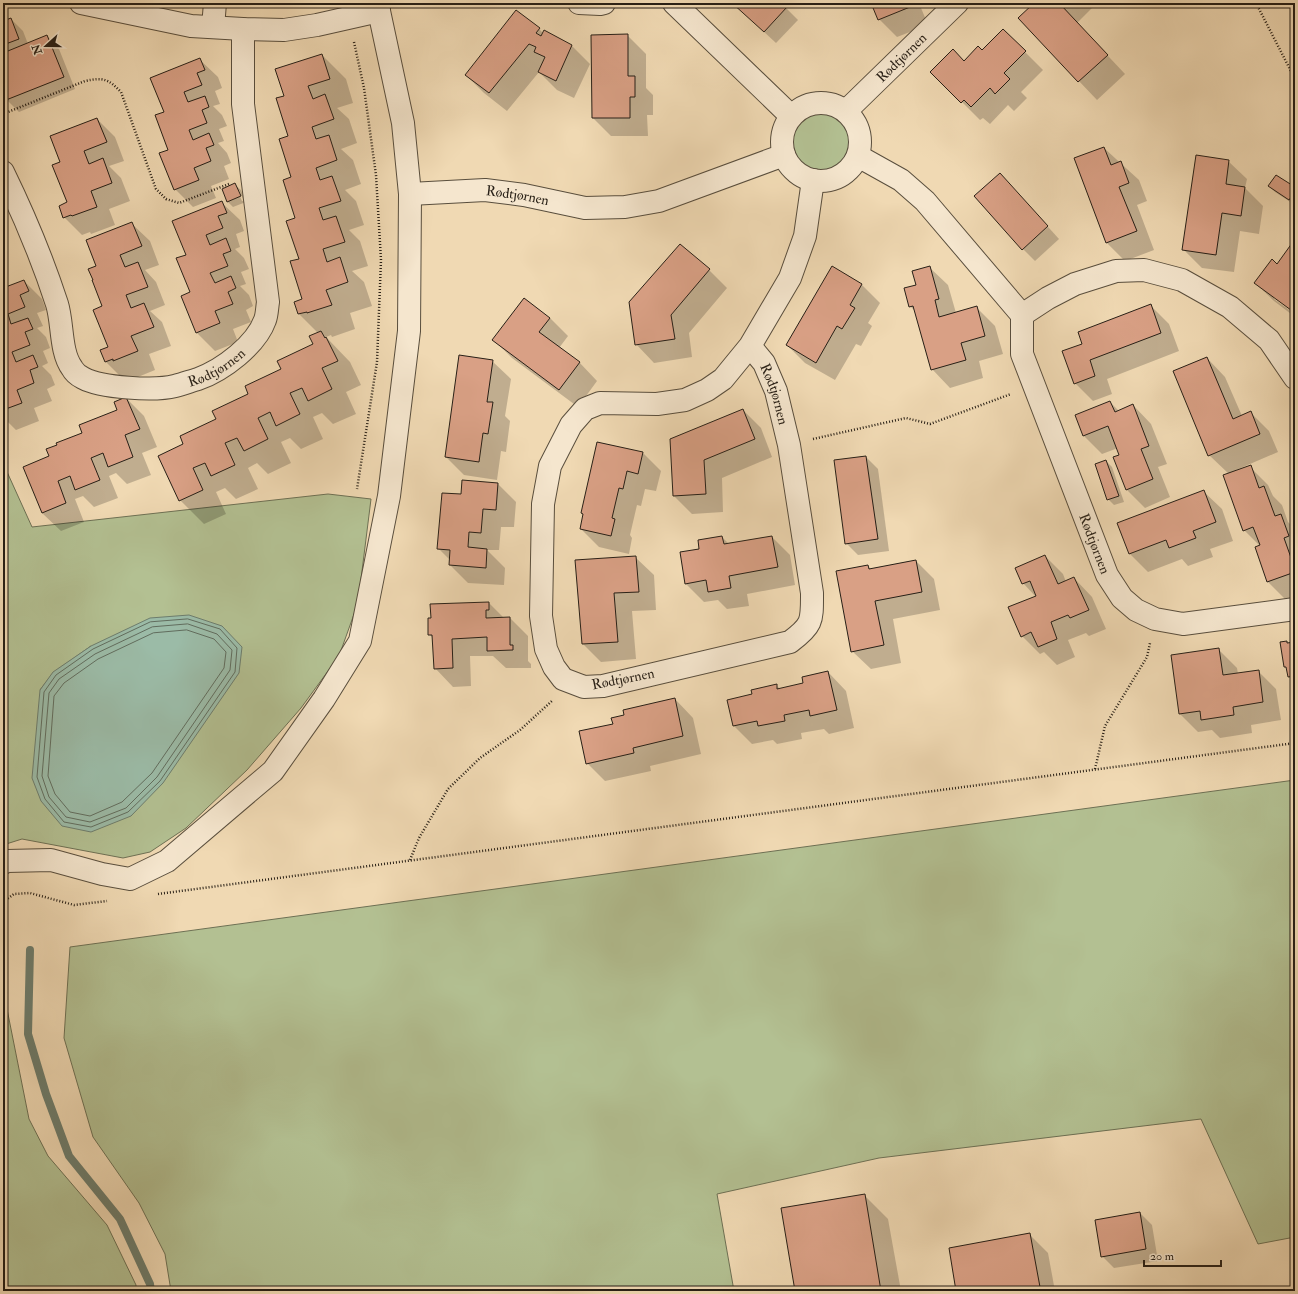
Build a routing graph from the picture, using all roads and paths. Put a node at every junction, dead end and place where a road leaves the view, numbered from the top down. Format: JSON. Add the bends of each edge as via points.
{"nodes":[{"id":1,"x":81,"y":3,"type":"edge"},
{"id":2,"x":215,"y":3,"type":"edge"},
{"id":3,"x":579,"y":3,"type":"edge"},
{"id":4,"x":604,"y":3,"type":"edge"},
{"id":5,"x":674,"y":3,"type":"edge"},
{"id":6,"x":957,"y":3,"type":"edge"},
{"id":7,"x":1256,"y":3,"type":"edge"},
{"id":8,"x":378,"y":7,"type":"edge"},
{"id":9,"x":348,"y":18,"type":"junction"},
{"id":10,"x":214,"y":27,"type":"junction"},
{"id":11,"x":244,"y":29,"type":"junction"},
{"id":12,"x":1295,"y":79,"type":"edge"},
{"id":13,"x":846,"y":111,"type":"junction"},
{"id":14,"x":3,"y":114,"type":"edge"},
{"id":15,"x":791,"y":116,"type":"junction"},
{"id":16,"x":784,"y":155,"type":"junction"},
{"id":17,"x":858,"y":156,"type":"junction"},
{"id":18,"x":3,"y":172,"type":"edge"},
{"id":19,"x":252,"y":175,"type":"junction"},
{"id":20,"x":813,"y":180,"type":"junction"},
{"id":21,"x":410,"y":194,"type":"junction"},
{"id":22,"x":1022,"y":315,"type":"junction"},
{"id":23,"x":750,"y":346,"type":"junction"},
{"id":24,"x":1295,"y":378,"type":"edge"},
{"id":25,"x":1034,"y":386,"type":"junction"},
{"id":26,"x":789,"y":445,"type":"junction"},
{"id":27,"x":357,"y":490,"type":"dead end"},
{"id":28,"x":1295,"y":609,"type":"edge"},
{"id":29,"x":1155,"y":619,"type":"junction"},
{"id":30,"x":563,"y":679,"type":"junction"},
{"id":31,"x":1295,"y":743,"type":"edge"},
{"id":32,"x":1095,"y":769,"type":"junction"},
{"id":33,"x":410,"y":860,"type":"junction"},
{"id":34,"x":3,"y":863,"type":"edge"},
{"id":35,"x":154,"y":894,"type":"dead end"},
{"id":36,"x":111,"y":900,"type":"dead end"},
{"id":37,"x":3,"y":902,"type":"edge"}],
"edges":[{"from":1,"to":10,"type":"street","via":[[191,26]]},
{"from":2,"to":10,"type":"street"},
{"from":3,"to":4,"type":"street"},
{"from":5,"to":15,"type":"street"},
{"from":6,"to":13,"type":"street","name":"Rødtjørnen"},
{"from":7,"to":12,"type":"path"},
{"from":8,"to":9,"type":"street"},
{"from":8,"to":21,"type":"street","via":[[403,123]]},
{"from":9,"to":11,"type":"street","via":[[284,30]]},
{"from":9,"to":27,"type":"path","via":[[364,88],[376,176],[381,260],[377,362]]},
{"from":10,"to":11,"type":"street"},
{"from":11,"to":19,"type":"street","name":"Rødtjørnen","via":[[244,104]]},
{"from":13,"to":15,"type":"street","via":[[824,102],[812,103],[800,108]]},
{"from":13,"to":17,"type":"street","via":[[859,132]]},
{"from":14,"to":19,"type":"path","via":[[85,80],[99,78],[112,82],[121,92],[156,189],[166,199],[180,203]]},
{"from":15,"to":16,"type":"street","via":[[782,135]]},
{"from":16,"to":20,"type":"street","via":[[791,167]]},
{"from":16,"to":21,"type":"street","name":"Rødtjørnen","via":[[659,201],[625,207],[585,208],[485,190]]},
{"from":17,"to":20,"type":"street","via":[[844,174],[824,181]]},
{"from":17,"to":22,"type":"street","via":[[901,180],[925,201]]},
{"from":18,"to":19,"type":"street","name":"Rødtjørnen","via":[[24,214],[58,306],[66,359],[81,378],[96,383],[147,389],[174,386],[200,378],[226,364],[252,342],[265,320],[268,302]]},
{"from":20,"to":23,"type":"street","name":"Rødtjørnen","via":[[805,236],[790,278]]},
{"from":21,"to":34,"type":"street","via":[[409,331],[389,496],[360,641],[324,699],[273,771],[167,861],[130,879],[51,860]]},
{"from":22,"to":24,"type":"street","via":[[1075,284],[1116,272],[1144,270],[1182,280],[1230,307],[1269,340]]},
{"from":22,"to":25,"type":"street","name":"Rødtjørnen","via":[[1022,354]]},
{"from":23,"to":26,"type":"street","name":"Rødtjørnen","via":[[764,363],[776,391]]},
{"from":23,"to":30,"type":"street","name":"Rødtjørnen","via":[[723,379],[685,400],[657,404],[600,403],[585,409],[570,425],[550,466],[543,504],[542,616],[546,649]]},
{"from":25,"to":26,"type":"path","via":[[930,424],[906,418]]},
{"from":25,"to":29,"type":"street","name":"Rødtjørnen","via":[[1107,575],[1122,598],[1136,610]]},
{"from":26,"to":30,"type":"street","name":"Rødtjørnen","via":[[812,593],[812,618],[803,632],[790,642],[603,686],[584,687]]},
{"from":28,"to":29,"type":"street","name":"Rødtjørnen","via":[[1183,624]]},
{"from":29,"to":32,"type":"path","via":[[1147,657],[1106,726]]},
{"from":30,"to":33,"type":"path","via":[[562,692],[520,730],[480,758],[448,789],[419,838]]},
{"from":31,"to":32,"type":"path"},
{"from":32,"to":33,"type":"path"},
{"from":33,"to":35,"type":"path"},
{"from":36,"to":37,"type":"path","via":[[74,905],[30,893],[14,894]]}]}
